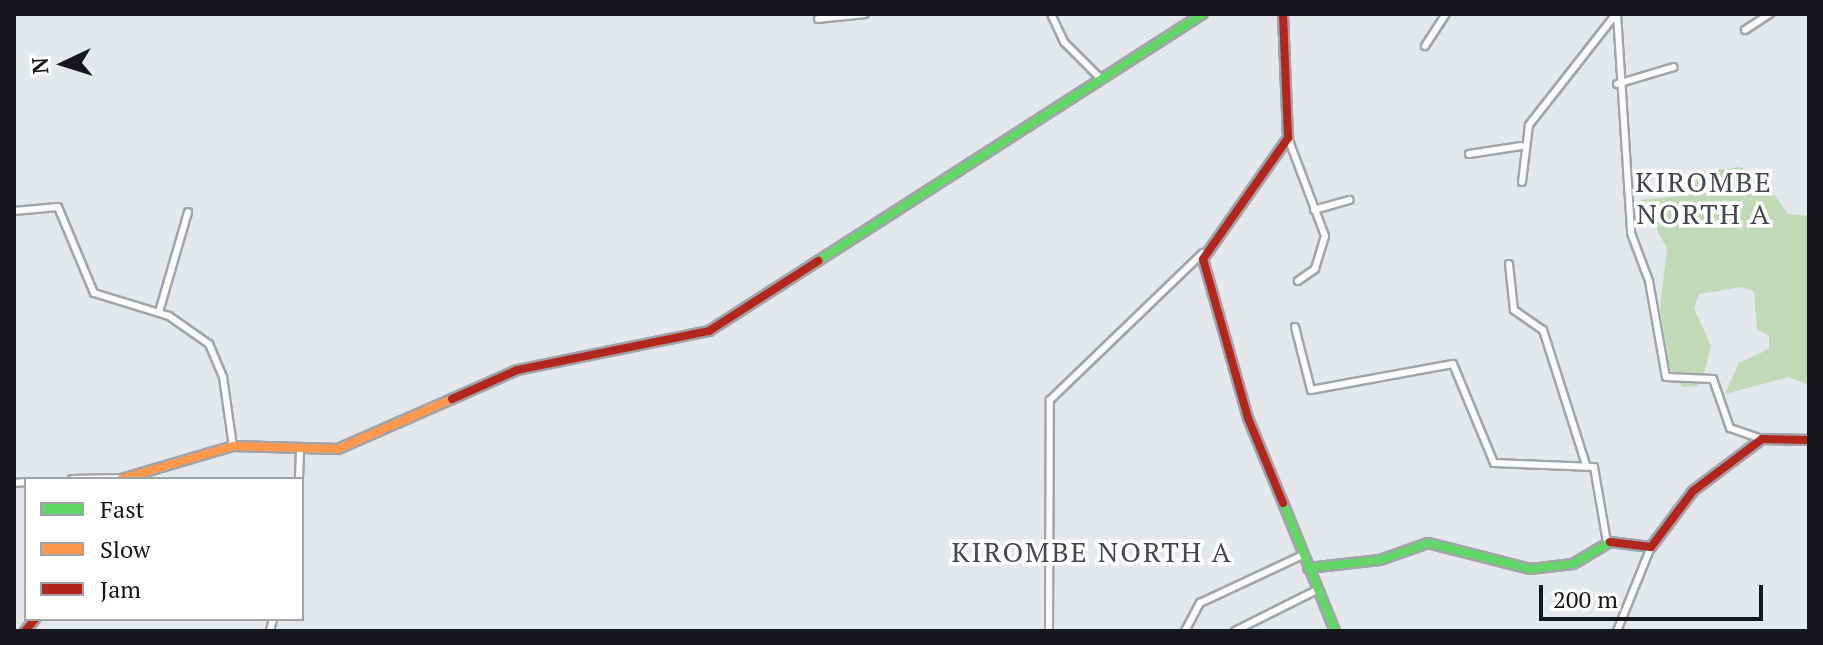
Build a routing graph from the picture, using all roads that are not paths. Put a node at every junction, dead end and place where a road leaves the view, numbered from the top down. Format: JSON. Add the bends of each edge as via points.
{"nodes":[{"id":1,"x":865,"y":14,"type":"edge"},
{"id":2,"x":1051,"y":14,"type":"edge"},
{"id":3,"x":1203,"y":14,"type":"edge"},
{"id":4,"x":1283,"y":14,"type":"edge"},
{"id":5,"x":1446,"y":14,"type":"edge"},
{"id":6,"x":1616,"y":14,"type":"edge"},
{"id":7,"x":1770,"y":14,"type":"edge"},
{"id":8,"x":818,"y":19,"type":"dead end"},
{"id":9,"x":1745,"y":30,"type":"dead end"},
{"id":10,"x":1425,"y":46,"type":"dead end"},
{"id":11,"x":1674,"y":67,"type":"dead end"},
{"id":12,"x":1098,"y":76,"type":"junction"},
{"id":13,"x":1617,"y":84,"type":"junction"},
{"id":14,"x":1288,"y":138,"type":"junction"},
{"id":15,"x":1521,"y":146,"type":"junction"},
{"id":16,"x":1469,"y":154,"type":"dead end"},
{"id":17,"x":1522,"y":182,"type":"dead end"},
{"id":18,"x":1350,"y":200,"type":"dead end"},
{"id":19,"x":1314,"y":210,"type":"junction"},
{"id":20,"x":14,"y":211,"type":"edge"},
{"id":21,"x":188,"y":212,"type":"dead end"},
{"id":22,"x":1203,"y":253,"type":"junction"},
{"id":23,"x":1509,"y":264,"type":"dead end"},
{"id":24,"x":1298,"y":281,"type":"dead end"},
{"id":25,"x":159,"y":312,"type":"junction"},
{"id":26,"x":1295,"y":327,"type":"dead end"},
{"id":27,"x":1762,"y":439,"type":"junction"},
{"id":28,"x":1809,"y":440,"type":"edge"},
{"id":29,"x":233,"y":446,"type":"junction"},
{"id":30,"x":300,"y":451,"type":"junction"},
{"id":31,"x":1585,"y":462,"type":"junction"},
{"id":32,"x":128,"y":477,"type":"edge"},
{"id":33,"x":299,"y":477,"type":"edge"},
{"id":34,"x":1607,"y":542,"type":"junction"},
{"id":35,"x":1651,"y":547,"type":"junction"},
{"id":36,"x":1303,"y":555,"type":"junction"},
{"id":37,"x":1308,"y":568,"type":"junction"},
{"id":38,"x":1317,"y":590,"type":"junction"},
{"id":39,"x":1049,"y":631,"type":"edge"},
{"id":40,"x":1185,"y":631,"type":"edge"},
{"id":41,"x":1235,"y":631,"type":"edge"},
{"id":42,"x":1335,"y":631,"type":"edge"},
{"id":43,"x":1617,"y":631,"type":"edge"}],
"edges":[{"from":1,"to":8,"type":"street"},
{"from":2,"to":12,"type":"street","via":[[1064,42]]},
{"from":3,"to":12,"type":"street"},
{"from":4,"to":14,"type":"street"},
{"from":5,"to":10,"type":"street"},
{"from":6,"to":13,"type":"street"},
{"from":6,"to":15,"type":"street","via":[[1536,112]]},
{"from":7,"to":9,"type":"street"},
{"from":11,"to":13,"type":"street"},
{"from":12,"to":30,"type":"street","via":[[909,208],[709,331],[517,370],[359,442]]},
{"from":13,"to":27,"type":"street","via":[[1631,233],[1649,281],[1666,377],[1674,383],[1713,379],[1730,428]]},
{"from":14,"to":19,"type":"street","via":[[1300,154]]},
{"from":14,"to":22,"type":"street","via":[[1257,190]]},
{"from":15,"to":16,"type":"street"},
{"from":15,"to":17,"type":"street"},
{"from":18,"to":19,"type":"street"},
{"from":19,"to":24,"type":"street","via":[[1324,253]]},
{"from":20,"to":25,"type":"street","via":[[58,207],[94,293]]},
{"from":21,"to":25,"type":"street"},
{"from":22,"to":36,"type":"street","via":[[1239,392]]},
{"from":22,"to":39,"type":"street","via":[[1050,400]]},
{"from":23,"to":31,"type":"street","via":[[1514,310],[1543,330]]},
{"from":25,"to":29,"type":"street","via":[[196,332],[217,356]]},
{"from":26,"to":31,"type":"street","via":[[1310,390],[1450,362],[1494,463]]},
{"from":27,"to":28,"type":"street"},
{"from":27,"to":35,"type":"street","via":[[1693,491]]},
{"from":29,"to":30,"type":"street"},
{"from":29,"to":32,"type":"street"},
{"from":30,"to":33,"type":"street"},
{"from":31,"to":34,"type":"street","via":[[1598,472]]},
{"from":34,"to":35,"type":"street"},
{"from":34,"to":37,"type":"street","via":[[1583,560],[1544,569],[1428,543],[1380,560]]},
{"from":35,"to":43,"type":"street"},
{"from":36,"to":37,"type":"street"},
{"from":36,"to":40,"type":"street","via":[[1200,603]]},
{"from":37,"to":38,"type":"street"},
{"from":38,"to":41,"type":"street"},
{"from":38,"to":42,"type":"street"}]}
